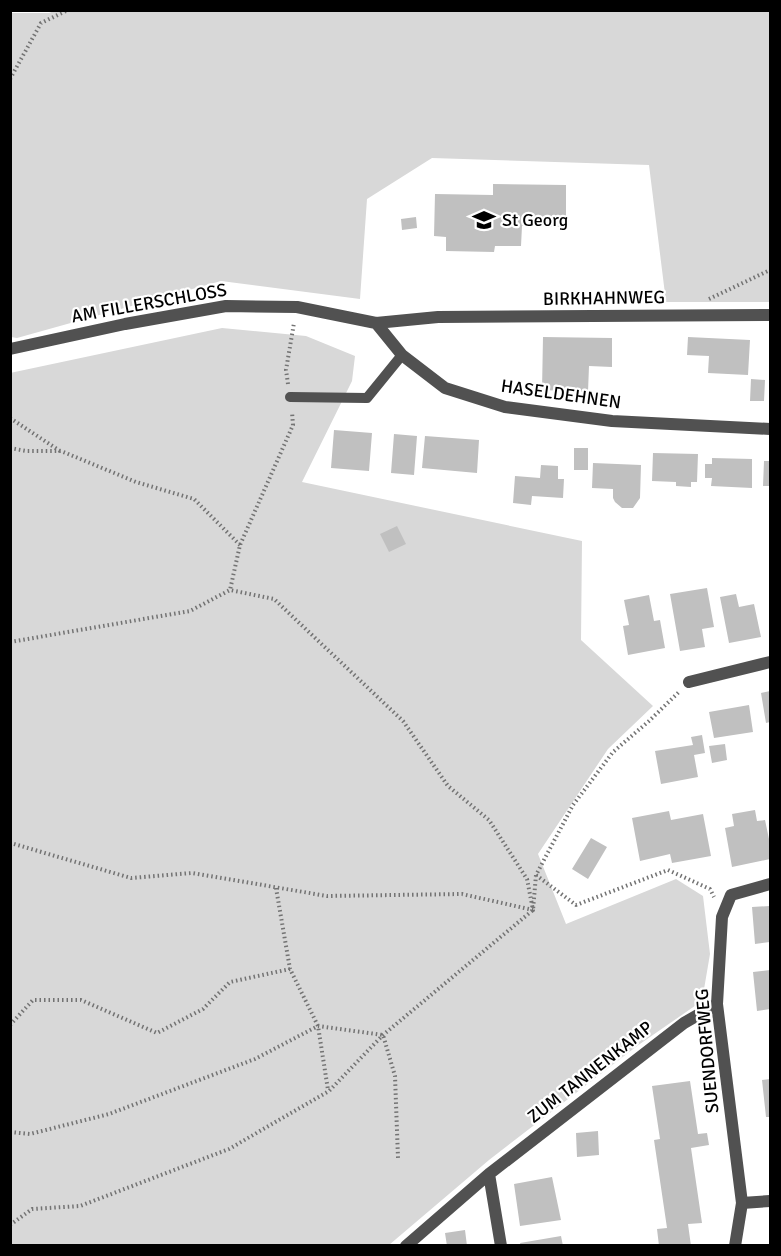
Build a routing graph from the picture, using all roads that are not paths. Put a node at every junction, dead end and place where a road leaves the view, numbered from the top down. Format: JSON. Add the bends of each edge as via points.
{"nodes":[{"id":1,"x":771,"y":315,"type":"edge"},
{"id":2,"x":438,"y":317,"type":"joint"},
{"id":3,"x":376,"y":322,"type":"junction"},
{"id":4,"x":10,"y":349,"type":"edge"},
{"id":5,"x":402,"y":355,"type":"junction"},
{"id":6,"x":290,"y":397,"type":"road end"},
{"id":7,"x":771,"y":429,"type":"edge"},
{"id":8,"x":771,"y":662,"type":"edge"},
{"id":9,"x":689,"y":682,"type":"road end"},
{"id":10,"x":771,"y":884,"type":"edge"},
{"id":11,"x":717,"y":1004,"type":"junction"},
{"id":12,"x":489,"y":1173,"type":"junction"},
{"id":13,"x":771,"y":1201,"type":"edge"},
{"id":14,"x":742,"y":1203,"type":"junction"},
{"id":15,"x":406,"y":1245,"type":"edge"},
{"id":16,"x":501,"y":1245,"type":"edge"},
{"id":17,"x":735,"y":1245,"type":"edge"}],
"edges":[{"from":1,"to":2,"type":"street","name":"BIRKHAHNWEG"},
{"from":2,"to":3,"type":"street","name":"AM FILLERSCHLOSS"},
{"from":3,"to":4,"type":"street","name":"AM FILLERSCHLOSS","via":[[297,307],[226,306]]},
{"from":3,"to":5,"type":"street","name":"HASELDEHNEN"},
{"from":5,"to":6,"type":"lane","via":[[367,398]]},
{"from":5,"to":7,"type":"street","name":"HASELDEHNEN","via":[[445,388],[504,407],[612,421]]},
{"from":8,"to":9,"type":"street"},
{"from":10,"to":11,"type":"street","name":"SUENDORFWEG","via":[[731,895],[722,917]]},
{"from":11,"to":12,"type":"street","name":"ZUM TANNENKAMP","via":[[684,1023]]},
{"from":11,"to":14,"type":"street","name":"SUENDORFWEG"},
{"from":12,"to":15,"type":"street","name":"ZUM TANNENKAMP"},
{"from":12,"to":16,"type":"street"},
{"from":13,"to":14,"type":"street"},
{"from":14,"to":17,"type":"street","name":"SUENDORFWEG"}]}
